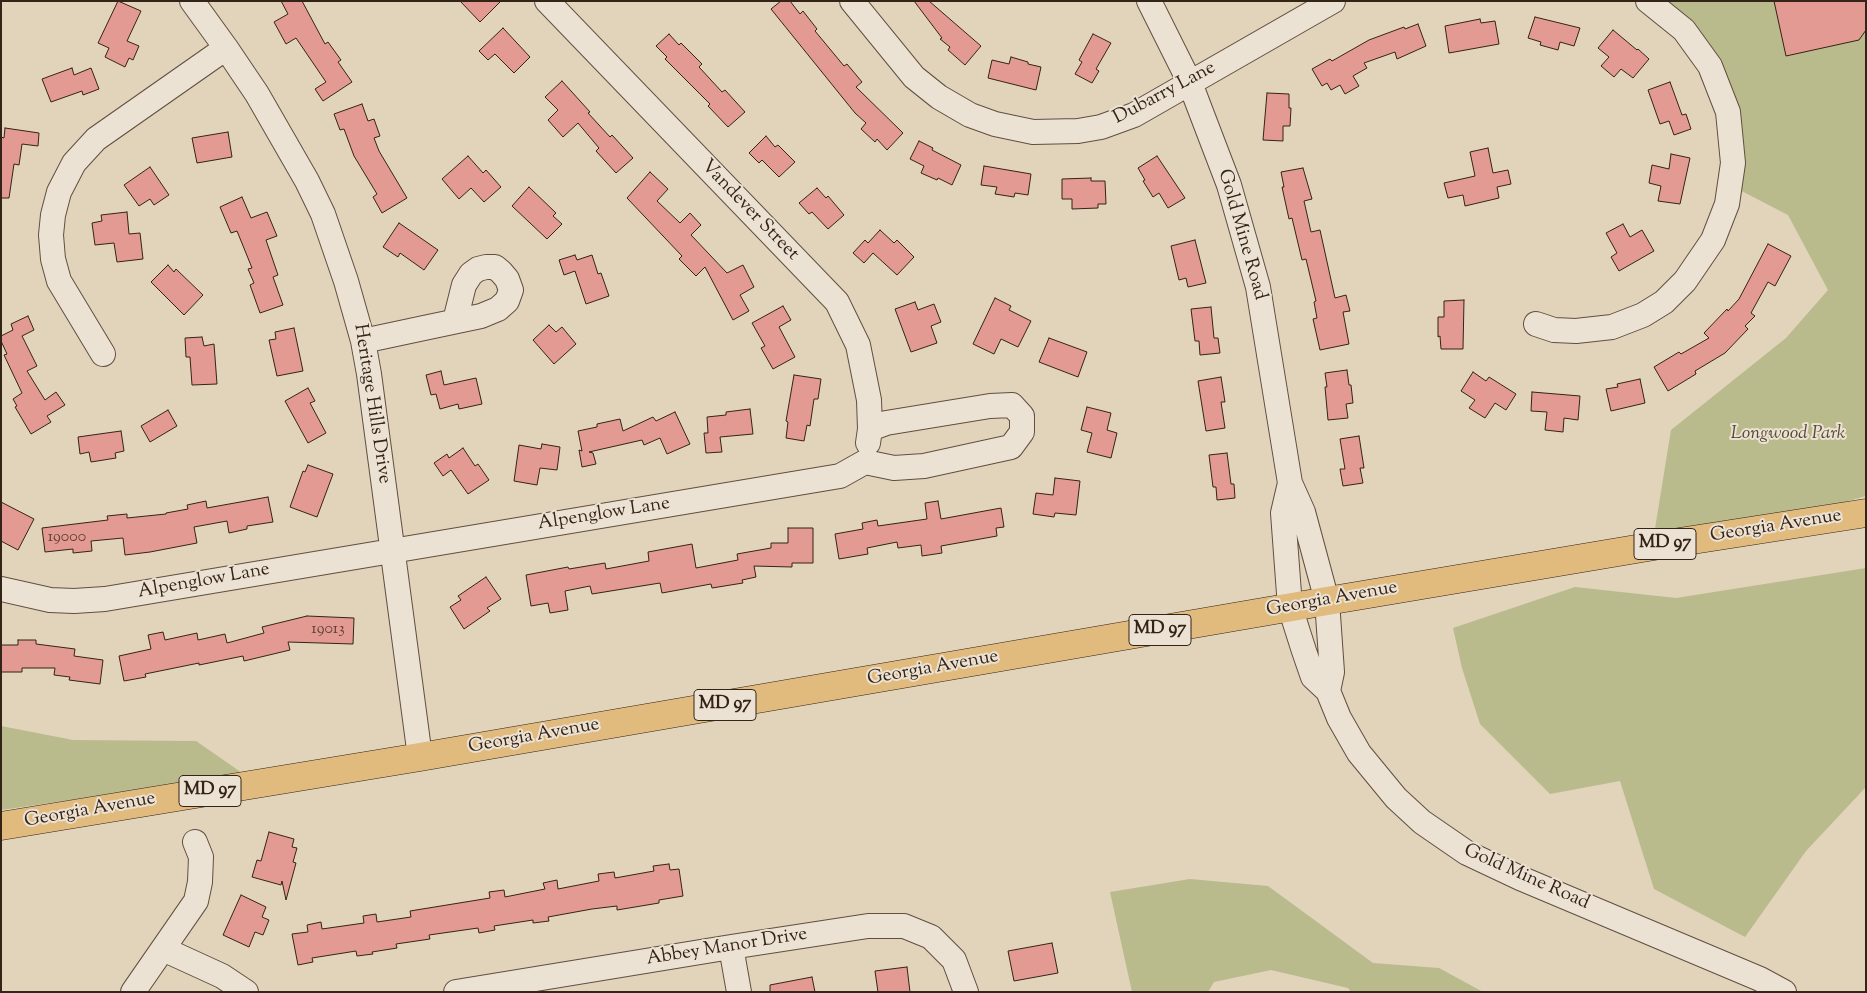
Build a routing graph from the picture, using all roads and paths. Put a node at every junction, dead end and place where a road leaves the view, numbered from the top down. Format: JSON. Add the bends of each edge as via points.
{"nodes":[{"id":1,"x":192,"y":1,"type":"edge"},
{"id":2,"x":546,"y":1,"type":"edge"},
{"id":3,"x":852,"y":1,"type":"edge"},
{"id":4,"x":1149,"y":1,"type":"edge"},
{"id":5,"x":1332,"y":1,"type":"edge"},
{"id":6,"x":1648,"y":1,"type":"edge"},
{"id":7,"x":226,"y":48,"type":"junction"},
{"id":8,"x":1190,"y":83,"type":"junction"},
{"id":9,"x":455,"y":321,"type":"dead end"},
{"id":10,"x":1536,"y":324,"type":"dead end"},
{"id":11,"x":363,"y":341,"type":"junction"},
{"id":12,"x":103,"y":354,"type":"dead end"},
{"id":13,"x":870,"y":429,"type":"junction"},
{"id":14,"x":866,"y":462,"type":"junction"},
{"id":15,"x":1290,"y":483,"type":"junction"},
{"id":16,"x":1866,"y":513,"type":"edge"},
{"id":17,"x":393,"y":550,"type":"junction"},
{"id":18,"x":1,"y":589,"type":"edge"},
{"id":19,"x":1327,"y":601,"type":"junction"},
{"id":20,"x":1290,"y":607,"type":"junction"},
{"id":21,"x":1328,"y":691,"type":"junction"},
{"id":22,"x":420,"y":757,"type":"junction"},
{"id":23,"x":1,"y":826,"type":"edge"},
{"id":24,"x":194,"y":842,"type":"dead end"},
{"id":25,"x":731,"y":947,"type":"junction"},
{"id":26,"x":163,"y":949,"type":"junction"},
{"id":27,"x":133,"y":992,"type":"edge"},
{"id":28,"x":246,"y":992,"type":"edge"},
{"id":29,"x":456,"y":992,"type":"edge"},
{"id":30,"x":739,"y":992,"type":"edge"},
{"id":31,"x":966,"y":992,"type":"edge"},
{"id":32,"x":1784,"y":992,"type":"edge"}],
"edges":[{"from":1,"to":7,"type":"street","name":"Heritage Hills Drive"},
{"from":2,"to":13,"type":"street","name":"Vandever Street","via":[[837,302],[858,344],[869,400]]},
{"from":3,"to":8,"type":"street","name":"Dubarry Lane","via":[[914,76],[939,97],[970,115],[995,124],[1033,132],[1102,127],[1134,115]]},
{"from":4,"to":8,"type":"street","name":"Gold Mine Road"},
{"from":5,"to":8,"type":"street","name":"Dubarry Lane"},
{"from":6,"to":10,"type":"street","via":[[1684,30],[1710,66],[1728,112],[1733,163],[1727,204],[1713,240],[1685,281],[1664,302],[1643,315],[1612,327],[1576,331],[1554,330]]},
{"from":7,"to":11,"type":"street","name":"Heritage Hills Drive","via":[[282,134],[323,214]]},
{"from":7,"to":12,"type":"street","via":[[96,139],[74,163],[59,192],[51,236],[53,259],[59,281]]},
{"from":8,"to":15,"type":"street","name":"Gold Mine Road","via":[[1229,185],[1258,286]]},
{"from":9,"to":11,"type":"street"},
{"from":11,"to":17,"type":"street","name":"Heritage Hills Drive"},
{"from":13,"to":14,"type":"street","name":"Vandever Street"},
{"from":13,"to":14,"type":"street","via":[[886,423],[990,406],[1012,405],[1022,416],[1022,432],[1011,447],[924,466],[894,468]]},
{"from":14,"to":17,"type":"street","name":"Alpenglow Lane","via":[[840,476]]},
{"from":15,"to":19,"type":"street","name":"Gold Mine Road","via":[[1303,512]]},
{"from":15,"to":20,"type":"street","name":"Gold Mine Road","via":[[1284,513]]},
{"from":16,"to":19,"type":"main road","name":"Georgia Avenue","number":"MD 97"},
{"from":17,"to":18,"type":"street","name":"Alpenglow Lane","via":[[105,599],[50,600]]},
{"from":17,"to":22,"type":"street","name":"Heritage Hills Drive"},
{"from":19,"to":20,"type":"main road","name":"Georgia Avenue","number":"MD 97"},
{"from":19,"to":21,"type":"street","name":"Gold Mine Road","via":[[1332,672]]},
{"from":20,"to":21,"type":"street","name":"Gold Mine Road","via":[[1313,677]]},
{"from":20,"to":22,"type":"main road","name":"Georgia Avenue","number":"MD 97"},
{"from":21,"to":32,"type":"street","name":"Gold Mine Road","via":[[1349,737],[1370,768],[1396,798],[1439,835],[1489,864]]},
{"from":22,"to":23,"type":"main road","name":"Georgia Avenue","number":"MD 97"},
{"from":24,"to":26,"type":"street","via":[[201,857],[196,901]]},
{"from":25,"to":29,"type":"street","name":"Abbey Manor Drive"},
{"from":25,"to":30,"type":"street"},
{"from":25,"to":31,"type":"street","name":"Abbey Manor Drive","via":[[868,926],[904,926],[931,937],[954,960]]},
{"from":26,"to":27,"type":"street"},
{"from":26,"to":28,"type":"street","via":[[222,976]]}]}
